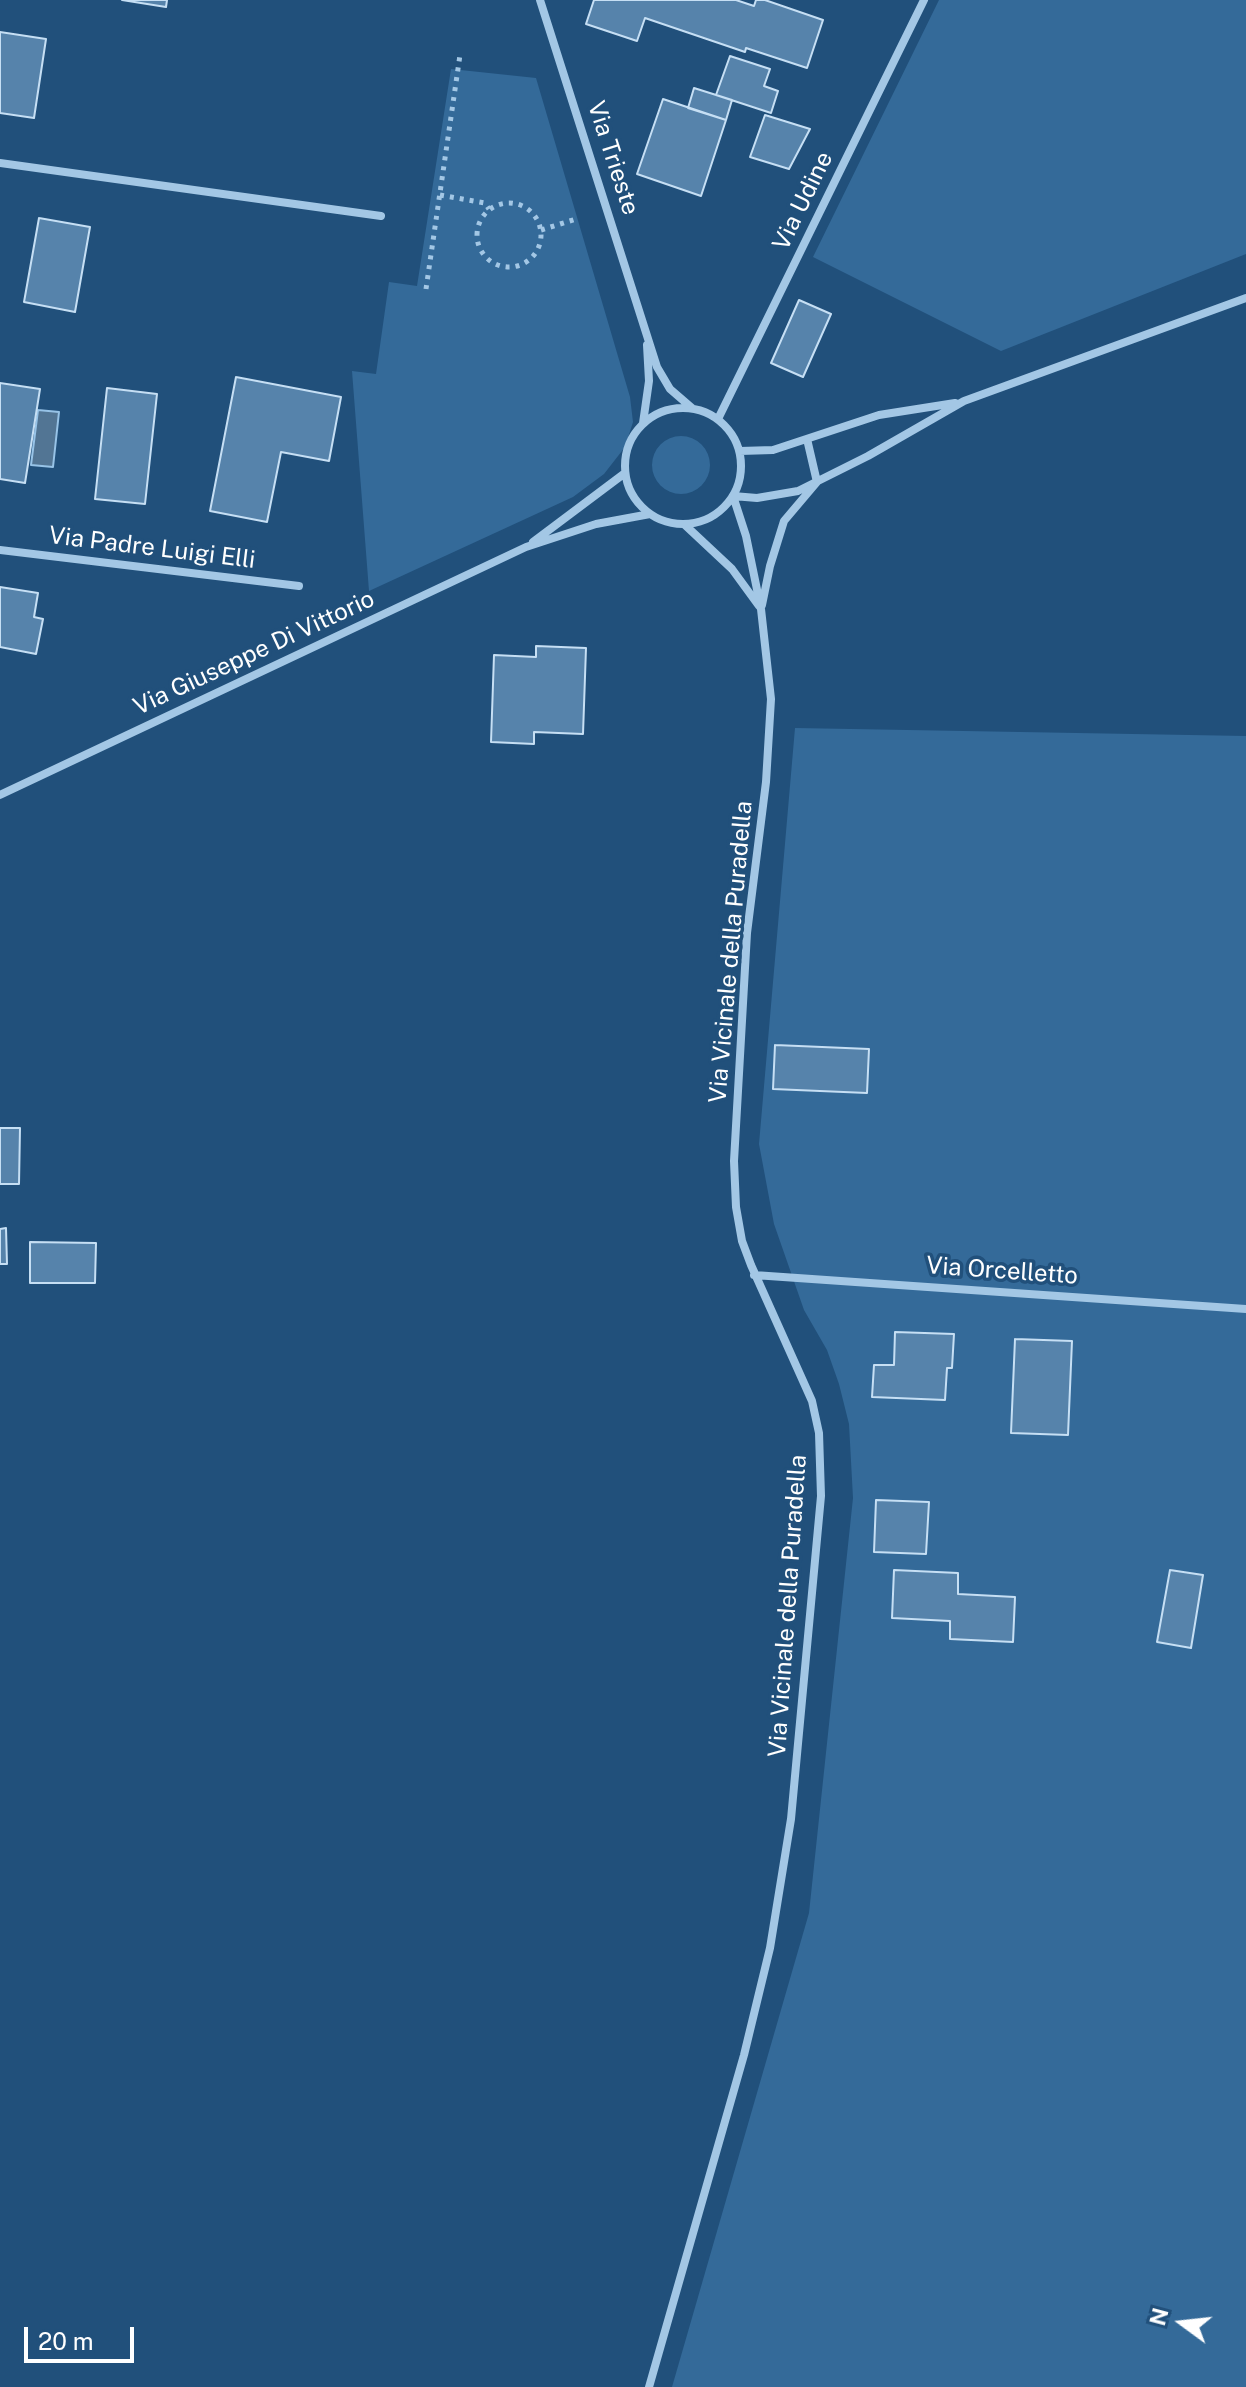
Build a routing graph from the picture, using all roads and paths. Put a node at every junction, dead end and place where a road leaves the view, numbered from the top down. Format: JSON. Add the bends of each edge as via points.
{"nodes":[{"id":1,"x":540,"y":0,"type":"edge"},
{"id":2,"x":924,"y":0,"type":"edge"},
{"id":3,"x":460,"y":55,"type":"dead end"},
{"id":4,"x":0,"y":163,"type":"edge"},
{"id":5,"x":440,"y":195,"type":"junction"},
{"id":6,"x":489,"y":209,"type":"junction"},
{"id":7,"x":381,"y":216,"type":"dead end"},
{"id":8,"x":576,"y":219,"type":"dead end"},
{"id":9,"x":541,"y":230,"type":"junction"},
{"id":10,"x":426,"y":289,"type":"dead end"},
{"id":11,"x":1246,"y":298,"type":"edge"},
{"id":12,"x":646,"y":328,"type":"junction"},
{"id":13,"x":964,"y":401,"type":"junction"},
{"id":14,"x":692,"y":408,"type":"junction"},
{"id":15,"x":718,"y":419,"type":"junction"},
{"id":16,"x":643,"y":423,"type":"junction"},
{"id":17,"x":807,"y":439,"type":"junction"},
{"id":18,"x":740,"y":451,"type":"junction"},
{"id":19,"x":625,"y":473,"type":"junction"},
{"id":20,"x":817,"y":482,"type":"junction"},
{"id":21,"x":733,"y":496,"type":"junction"},
{"id":22,"x":650,"y":514,"type":"junction"},
{"id":23,"x":685,"y":525,"type":"junction"},
{"id":24,"x":526,"y":547,"type":"junction"},
{"id":25,"x":0,"y":550,"type":"edge"},
{"id":26,"x":299,"y":586,"type":"dead end"},
{"id":27,"x":761,"y":609,"type":"junction"},
{"id":28,"x":0,"y":795,"type":"edge"},
{"id":29,"x":754,"y":1275,"type":"junction"},
{"id":30,"x":1246,"y":1309,"type":"edge"},
{"id":31,"x":649,"y":2387,"type":"edge"}],
"edges":[{"from":1,"to":12,"type":"street","name":"Via Trieste"},
{"from":2,"to":15,"type":"street","name":"Via Udine"},
{"from":3,"to":5,"type":"path"},
{"from":4,"to":7,"type":"street"},
{"from":5,"to":6,"type":"path","via":[[485,203]]},
{"from":5,"to":10,"type":"path"},
{"from":6,"to":9,"type":"path","via":[[514,202],[536,217]]},
{"from":6,"to":9,"type":"path","via":[[476,232],[478,246],[497,266],[510,268],[534,256]]},
{"from":8,"to":9,"type":"path"},
{"from":11,"to":13,"type":"street"},
{"from":12,"to":14,"type":"street","name":"Via Trieste","via":[[657,367],[670,389]]},
{"from":12,"to":16,"type":"street","name":"Via Trieste","via":[[649,381]]},
{"from":13,"to":17,"type":"street","via":[[879,415]]},
{"from":13,"to":20,"type":"street"},
{"from":14,"to":15,"type":"street"},
{"from":14,"to":16,"type":"street","via":[[657,413]]},
{"from":15,"to":18,"type":"street"},
{"from":16,"to":19,"type":"street","via":[[625,455]]},
{"from":17,"to":18,"type":"street","via":[[773,450]]},
{"from":17,"to":20,"type":"street"},
{"from":18,"to":21,"type":"street"},
{"from":19,"to":22,"type":"street","via":[[637,503]]},
{"from":19,"to":24,"type":"street","name":"Via Giuseppe Di Vittorio"},
{"from":20,"to":21,"type":"street","via":[[757,498]]},
{"from":20,"to":27,"type":"street","via":[[784,521]]},
{"from":21,"to":23,"type":"street","via":[[713,517]]},
{"from":21,"to":27,"type":"street","name":"Via Vicinale della Puradella"},
{"from":22,"to":23,"type":"street"},
{"from":22,"to":24,"type":"street","name":"Via Giuseppe Di Vittorio","via":[[596,524]]},
{"from":23,"to":27,"type":"street","via":[[732,569]]},
{"from":24,"to":28,"type":"street","name":"Via Giuseppe Di Vittorio"},
{"from":25,"to":26,"type":"street","name":"Via Padre Luigi Elli"},
{"from":27,"to":29,"type":"street","name":"Via Vicinale della Puradella","via":[[771,699],[747,933],[734,1177],[738,1223]]},
{"from":29,"to":30,"type":"street","name":"Via Orcelletto"},
{"from":29,"to":31,"type":"street","name":"Via Vicinale della Puradella","via":[[816,1416],[822,1470],[815,1569],[787,1852],[770,1948]]}]}
